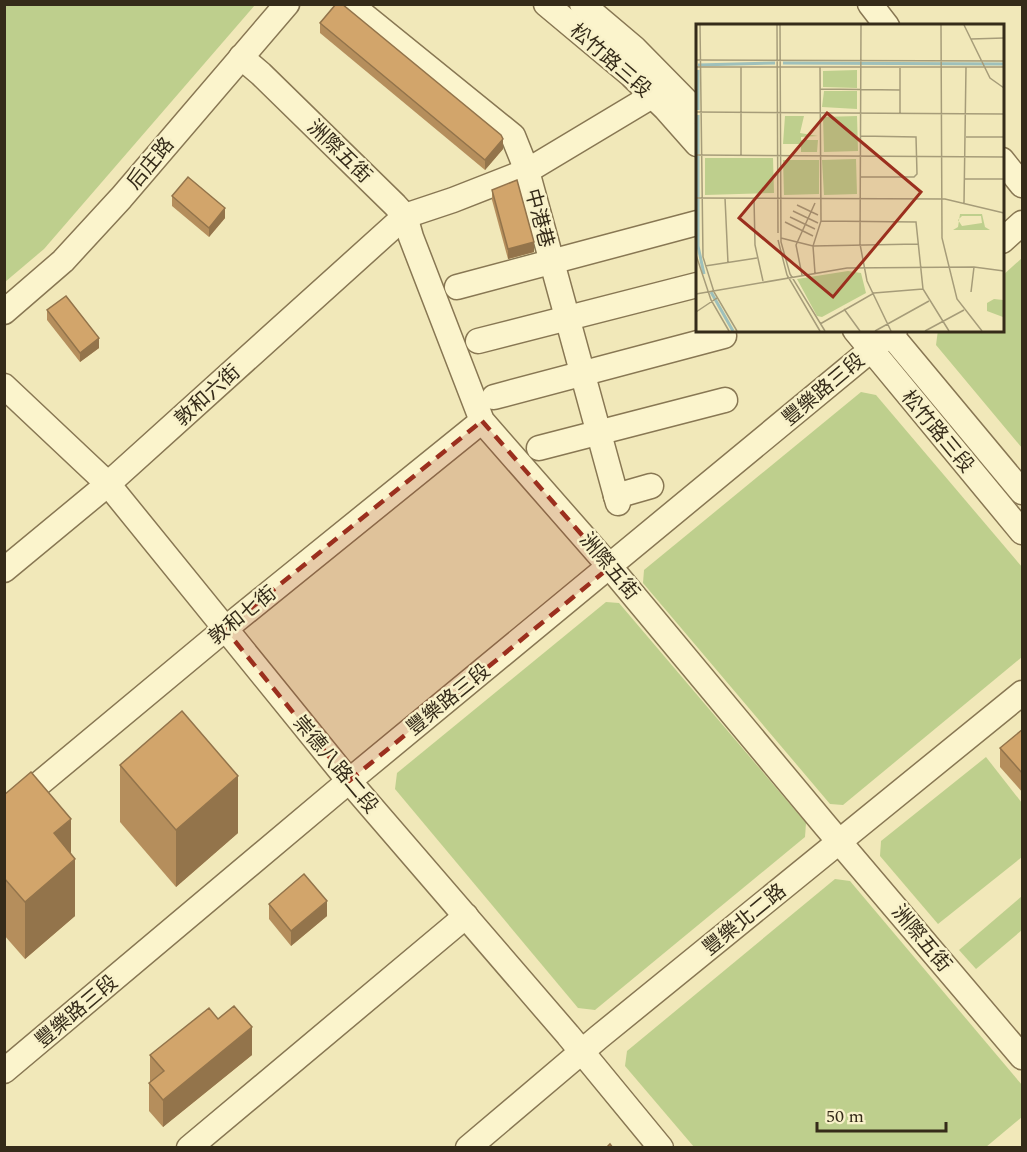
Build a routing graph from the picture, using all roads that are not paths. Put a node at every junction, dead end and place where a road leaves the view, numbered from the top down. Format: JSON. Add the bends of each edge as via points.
{"nodes":[{"id":1,"x":287,"y":4,"type":"edge"},
{"id":2,"x":350,"y":4,"type":"edge"},
{"id":3,"x":546,"y":4,"type":"edge"},
{"id":4,"x":582,"y":4,"type":"edge"},
{"id":5,"x":870,"y":4,"type":"edge"},
{"id":6,"x":886,"y":24,"type":"edge"},
{"id":7,"x":241,"y":57,"type":"junction"},
{"id":8,"x":652,"y":96,"type":"junction"},
{"id":9,"x":696,"y":111,"type":"edge"},
{"id":10,"x":696,"y":143,"type":"edge"},
{"id":11,"x":1003,"y":161,"type":"edge"},
{"id":12,"x":527,"y":171,"type":"junction"},
{"id":13,"x":1023,"y":185,"type":"edge"},
{"id":14,"x":405,"y":216,"type":"junction"},
{"id":15,"x":696,"y":223,"type":"edge"},
{"id":16,"x":1023,"y":223,"type":"edge"},
{"id":17,"x":1003,"y":240,"type":"edge"},
{"id":18,"x":552,"y":262,"type":"junction"},
{"id":19,"x":696,"y":285,"type":"edge"},
{"id":20,"x":457,"y":287,"type":"dead end"},
{"id":21,"x":4,"y":312,"type":"edge"},
{"id":22,"x":567,"y":318,"type":"junction"},
{"id":23,"x":857,"y":332,"type":"edge"},
{"id":24,"x":889,"y":332,"type":"edge"},
{"id":25,"x":891,"y":332,"type":"edge"},
{"id":26,"x":724,"y":336,"type":"dead end"},
{"id":27,"x":478,"y":341,"type":"dead end"},
{"id":28,"x":870,"y":349,"type":"junction"},
{"id":29,"x":583,"y":374,"type":"junction"},
{"id":30,"x":4,"y":386,"type":"edge"},
{"id":31,"x":494,"y":398,"type":"dead end"},
{"id":32,"x":725,"y":400,"type":"dead end"},
{"id":33,"x":482,"y":421,"type":"junction"},
{"id":34,"x":599,"y":432,"type":"junction"},
{"id":35,"x":539,"y":448,"type":"dead end"},
{"id":36,"x":108,"y":484,"type":"junction"},
{"id":37,"x":651,"y":486,"type":"dead end"},
{"id":38,"x":1023,"y":492,"type":"edge"},
{"id":39,"x":1023,"y":532,"type":"edge"},
{"id":40,"x":610,"y":567,"type":"junction"},
{"id":41,"x":4,"y":570,"type":"edge"},
{"id":42,"x":225,"y":629,"type":"junction"},
{"id":43,"x":1023,"y":693,"type":"edge"},
{"id":44,"x":349,"y":781,"type":"junction"},
{"id":45,"x":4,"y":813,"type":"edge"},
{"id":46,"x":840,"y":842,"type":"junction"},
{"id":47,"x":466,"y":916,"type":"junction"},
{"id":48,"x":582,"y":1052,"type":"junction"},
{"id":49,"x":1023,"y":1057,"type":"edge"},
{"id":50,"x":4,"y":1071,"type":"edge"},
{"id":51,"x":189,"y":1148,"type":"edge"},
{"id":52,"x":468,"y":1148,"type":"edge"},
{"id":53,"x":661,"y":1148,"type":"edge"}],
"edges":[{"from":1,"to":7,"type":"street","name":"后庄路"},
{"from":2,"to":12,"type":"street","name":"中港巷","via":[[513,136]]},
{"from":3,"to":8,"type":"street","name":"松竹路三段"},
{"from":4,"to":9,"type":"street","name":"松竹路三段","via":[[634,48]]},
{"from":5,"to":6,"type":"street"},
{"from":7,"to":14,"type":"street","name":"洲際五街"},
{"from":7,"to":21,"type":"street","name":"后庄路","via":[[63,261]]},
{"from":8,"to":10,"type":"street","name":"松竹路三段"},
{"from":8,"to":12,"type":"street"},
{"from":11,"to":13,"type":"street"},
{"from":12,"to":14,"type":"street"},
{"from":12,"to":18,"type":"street","name":"中港巷"},
{"from":14,"to":33,"type":"street","name":"洲際五街"},
{"from":14,"to":36,"type":"street","name":"敦和六街"},
{"from":15,"to":18,"type":"street"},
{"from":16,"to":17,"type":"street"},
{"from":18,"to":20,"type":"street"},
{"from":18,"to":22,"type":"street","name":"中港巷"},
{"from":19,"to":22,"type":"street"},
{"from":22,"to":27,"type":"street"},
{"from":22,"to":29,"type":"street","name":"中港巷"},
{"from":23,"to":28,"type":"street","name":"松竹路三段"},
{"from":24,"to":28,"type":"street","name":"豐樂路三段"},
{"from":25,"to":38,"type":"street","name":"松竹路三段"},
{"from":26,"to":29,"type":"street"},
{"from":28,"to":39,"type":"street","name":"松竹路三段"},
{"from":28,"to":40,"type":"street","name":"豐樂路三段"},
{"from":29,"to":31,"type":"street"},
{"from":29,"to":34,"type":"street","name":"中港巷"},
{"from":30,"to":36,"type":"street","name":"崇德八路二段"},
{"from":32,"to":34,"type":"street"},
{"from":33,"to":40,"type":"street","name":"洲際五街"},
{"from":33,"to":42,"type":"street","name":"敦和七街"},
{"from":34,"to":35,"type":"street"},
{"from":34,"to":37,"type":"street","name":"中港巷","via":[[617,499]]},
{"from":36,"to":41,"type":"street","name":"敦和六街"},
{"from":36,"to":42,"type":"street","name":"崇德八路二段"},
{"from":40,"to":44,"type":"street","name":"豐樂路三段"},
{"from":40,"to":46,"type":"street","name":"洲際五街"},
{"from":42,"to":44,"type":"street","name":"崇德八路二段"},
{"from":42,"to":45,"type":"street","name":"敦和七街"},
{"from":43,"to":46,"type":"street","name":"豐樂北二路"},
{"from":44,"to":47,"type":"street","name":"崇德八路二段"},
{"from":44,"to":50,"type":"street","name":"豐樂路三段"},
{"from":46,"to":48,"type":"street","name":"豐樂北二路"},
{"from":46,"to":49,"type":"street","name":"洲際五街"},
{"from":47,"to":48,"type":"street","name":"崇德八路二段"},
{"from":47,"to":51,"type":"street"},
{"from":48,"to":52,"type":"street","name":"豐樂北二路"},
{"from":48,"to":53,"type":"street","name":"崇德八路二段"}]}
